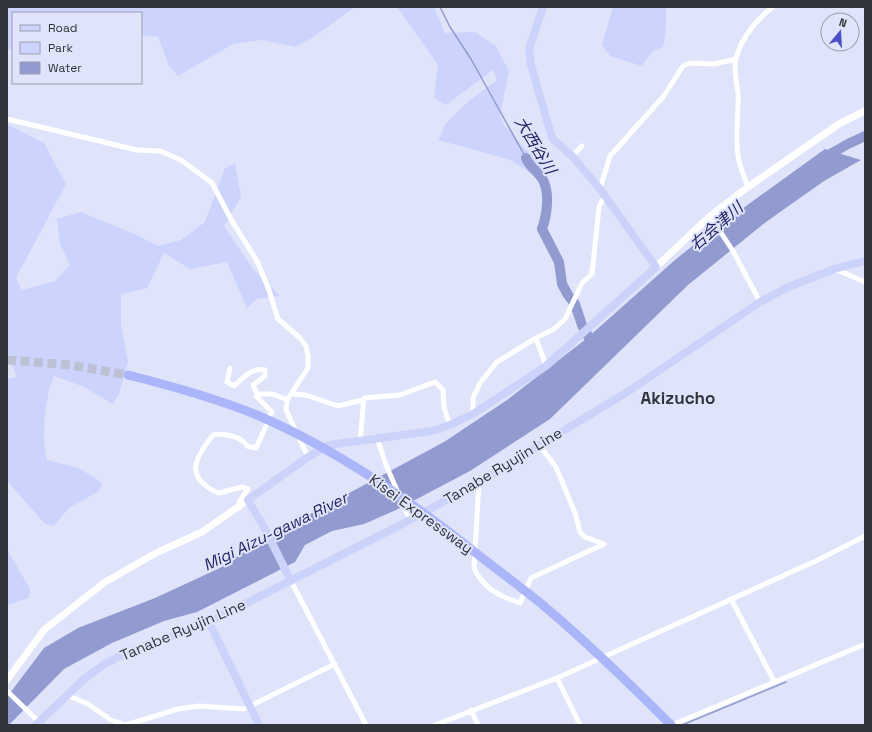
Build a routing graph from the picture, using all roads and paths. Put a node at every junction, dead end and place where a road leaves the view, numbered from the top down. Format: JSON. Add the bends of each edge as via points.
{"nodes":[{"id":1,"x":543,"y":7,"type":"edge"},
{"id":2,"x":773,"y":7,"type":"edge"},
{"id":3,"x":736,"y":59,"type":"junction"},
{"id":4,"x":865,"y":111,"type":"edge"},
{"id":5,"x":7,"y":119,"type":"edge"},
{"id":6,"x":582,"y":146,"type":"dead end"},
{"id":7,"x":572,"y":156,"type":"junction"},
{"id":8,"x":748,"y":187,"type":"junction"},
{"id":9,"x":603,"y":192,"type":"junction"},
{"id":10,"x":710,"y":216,"type":"junction"},
{"id":11,"x":865,"y":261,"type":"edge"},
{"id":12,"x":656,"y":267,"type":"junction"},
{"id":13,"x":834,"y":269,"type":"junction"},
{"id":14,"x":865,"y":282,"type":"edge"},
{"id":15,"x":760,"y":302,"type":"junction"},
{"id":16,"x":536,"y":338,"type":"junction"},
{"id":17,"x":546,"y":366,"type":"junction"},
{"id":18,"x":230,"y":368,"type":"dead end"},
{"id":19,"x":128,"y":375,"type":"tunnel mouth"},
{"id":20,"x":257,"y":394,"type":"junction"},
{"id":21,"x":291,"y":394,"type":"junction"},
{"id":22,"x":287,"y":400,"type":"junction"},
{"id":23,"x":364,"y":400,"type":"junction"},
{"id":24,"x":473,"y":414,"type":"junction"},
{"id":25,"x":270,"y":415,"type":"dead end"},
{"id":26,"x":450,"y":425,"type":"junction"},
{"id":27,"x":266,"y":426,"type":"dead end"},
{"id":28,"x":377,"y":438,"type":"junction"},
{"id":29,"x":360,"y":441,"type":"junction"},
{"id":30,"x":539,"y":444,"type":"junction"},
{"id":31,"x":308,"y":457,"type":"junction"},
{"id":32,"x":479,"y":482,"type":"junction"},
{"id":33,"x":248,"y":500,"type":"junction"},
{"id":34,"x":239,"y":507,"type":"junction"},
{"id":35,"x":410,"y":520,"type":"junction"},
{"id":36,"x":865,"y":536,"type":"edge"},
{"id":37,"x":289,"y":578,"type":"junction"},
{"id":38,"x":731,"y":599,"type":"junction"},
{"id":39,"x":209,"y":622,"type":"junction"},
{"id":40,"x":863,"y":645,"type":"dead end"},
{"id":41,"x":335,"y":664,"type":"junction"},
{"id":42,"x":557,"y":678,"type":"junction"},
{"id":43,"x":7,"y":680,"type":"edge"},
{"id":44,"x":774,"y":681,"type":"junction"},
{"id":45,"x":7,"y":691,"type":"edge"},
{"id":46,"x":67,"y":695,"type":"junction"},
{"id":47,"x":249,"y":706,"type":"junction"},
{"id":48,"x":472,"y":710,"type":"junction"},
{"id":49,"x":37,"y":722,"type":"edge"},
{"id":50,"x":259,"y":725,"type":"edge"},
{"id":51,"x":366,"y":725,"type":"edge"},
{"id":52,"x":435,"y":725,"type":"edge"},
{"id":53,"x":478,"y":725,"type":"edge"},
{"id":54,"x":580,"y":725,"type":"edge"},
{"id":55,"x":672,"y":725,"type":"edge"}],
"edges":[{"from":1,"to":7,"type":"main road","via":[[529,49],[531,65],[552,138]]},
{"from":2,"to":3,"type":"street","via":[[751,28]]},
{"from":3,"to":8,"type":"street","via":[[737,140],[739,161]]},
{"from":3,"to":9,"type":"street","via":[[714,64],[690,63],[683,66],[662,97],[610,156]]},
{"from":4,"to":8,"type":"street","via":[[839,124]]},
{"from":5,"to":21,"type":"street","via":[[137,150],[160,151],[181,160],[212,183],[257,261],[278,319],[306,346],[308,368]]},
{"from":6,"to":7,"type":"street"},
{"from":7,"to":9,"type":"main road"},
{"from":8,"to":10,"type":"street"},
{"from":9,"to":12,"type":"main road"},
{"from":9,"to":16,"type":"street","via":[[598,207],[592,274],[579,289],[565,319],[554,329]]},
{"from":10,"to":12,"type":"street"},
{"from":10,"to":15,"type":"street","via":[[733,251]]},
{"from":11,"to":13,"type":"main road","name":"Tanabe Ryujin Line"},
{"from":12,"to":17,"type":"main road"},
{"from":13,"to":14,"type":"street"},
{"from":13,"to":15,"type":"main road","name":"Tanabe Ryujin Line","via":[[786,288]]},
{"from":15,"to":30,"type":"main road","name":"Tanabe Ryujin Line","via":[[629,391]]},
{"from":16,"to":17,"type":"street"},
{"from":16,"to":24,"type":"street","via":[[497,362],[480,383],[473,398]]},
{"from":17,"to":24,"type":"main road"},
{"from":18,"to":20,"type":"street","via":[[228,382],[234,386],[246,374],[259,368],[265,370],[265,376],[253,385]]},
{"from":19,"to":55,"type":"highway","name":"Kisei Expressway","via":[[204,396],[285,428],[383,485],[447,530],[544,606]]},
{"from":20,"to":22,"type":"street","via":[[273,394]]},
{"from":20,"to":25,"type":"street","via":[[256,396],[272,412]]},
{"from":21,"to":22,"type":"street"},
{"from":21,"to":23,"type":"street","via":[[306,395],[338,406]]},
{"from":22,"to":31,"type":"street","via":[[286,410]]},
{"from":23,"to":26,"type":"street","via":[[400,395],[436,382],[443,390],[444,408]]},
{"from":23,"to":29,"type":"street"},
{"from":24,"to":26,"type":"main road"},
{"from":26,"to":28,"type":"main road","via":[[400,436]]},
{"from":27,"to":34,"type":"street","via":[[256,448],[228,435],[212,435],[196,458],[197,476],[209,489],[218,493],[243,487],[248,489],[239,502]]},
{"from":28,"to":29,"type":"main road"},
{"from":28,"to":35,"type":"street"},
{"from":29,"to":31,"type":"main road","via":[[329,445]]},
{"from":30,"to":32,"type":"main road","name":"Tanabe Ryujin Line"},
{"from":30,"to":32,"type":"street","via":[[556,467],[580,532],[604,544],[531,578],[520,603],[501,596],[479,580],[474,568]]},
{"from":31,"to":33,"type":"main road"},
{"from":32,"to":35,"type":"main road","name":"Tanabe Ryujin Line"},
{"from":33,"to":34,"type":"street"},
{"from":33,"to":37,"type":"main road"},
{"from":34,"to":43,"type":"street","via":[[202,532],[156,553],[104,582],[44,630]]},
{"from":35,"to":37,"type":"main road","name":"Tanabe Ryujin Line"},
{"from":36,"to":38,"type":"street"},
{"from":37,"to":39,"type":"main road","name":"Tanabe Ryujin Line"},
{"from":37,"to":41,"type":"street"},
{"from":38,"to":42,"type":"street"},
{"from":38,"to":44,"type":"street"},
{"from":39,"to":46,"type":"main road","name":"Tanabe Ryujin Line","via":[[120,656],[84,679]]},
{"from":39,"to":47,"type":"main road"},
{"from":40,"to":44,"type":"street"},
{"from":41,"to":47,"type":"street"},
{"from":41,"to":51,"type":"street"},
{"from":42,"to":48,"type":"street"},
{"from":42,"to":54,"type":"street"},
{"from":44,"to":55,"type":"street"},
{"from":45,"to":49,"type":"street"},
{"from":46,"to":47,"type":"street","via":[[126,725],[178,709],[199,706],[244,709]]},
{"from":46,"to":49,"type":"main road","name":"Tanabe Ryujin Line"},
{"from":47,"to":50,"type":"main road"},
{"from":48,"to":52,"type":"street"},
{"from":48,"to":53,"type":"street"}]}
